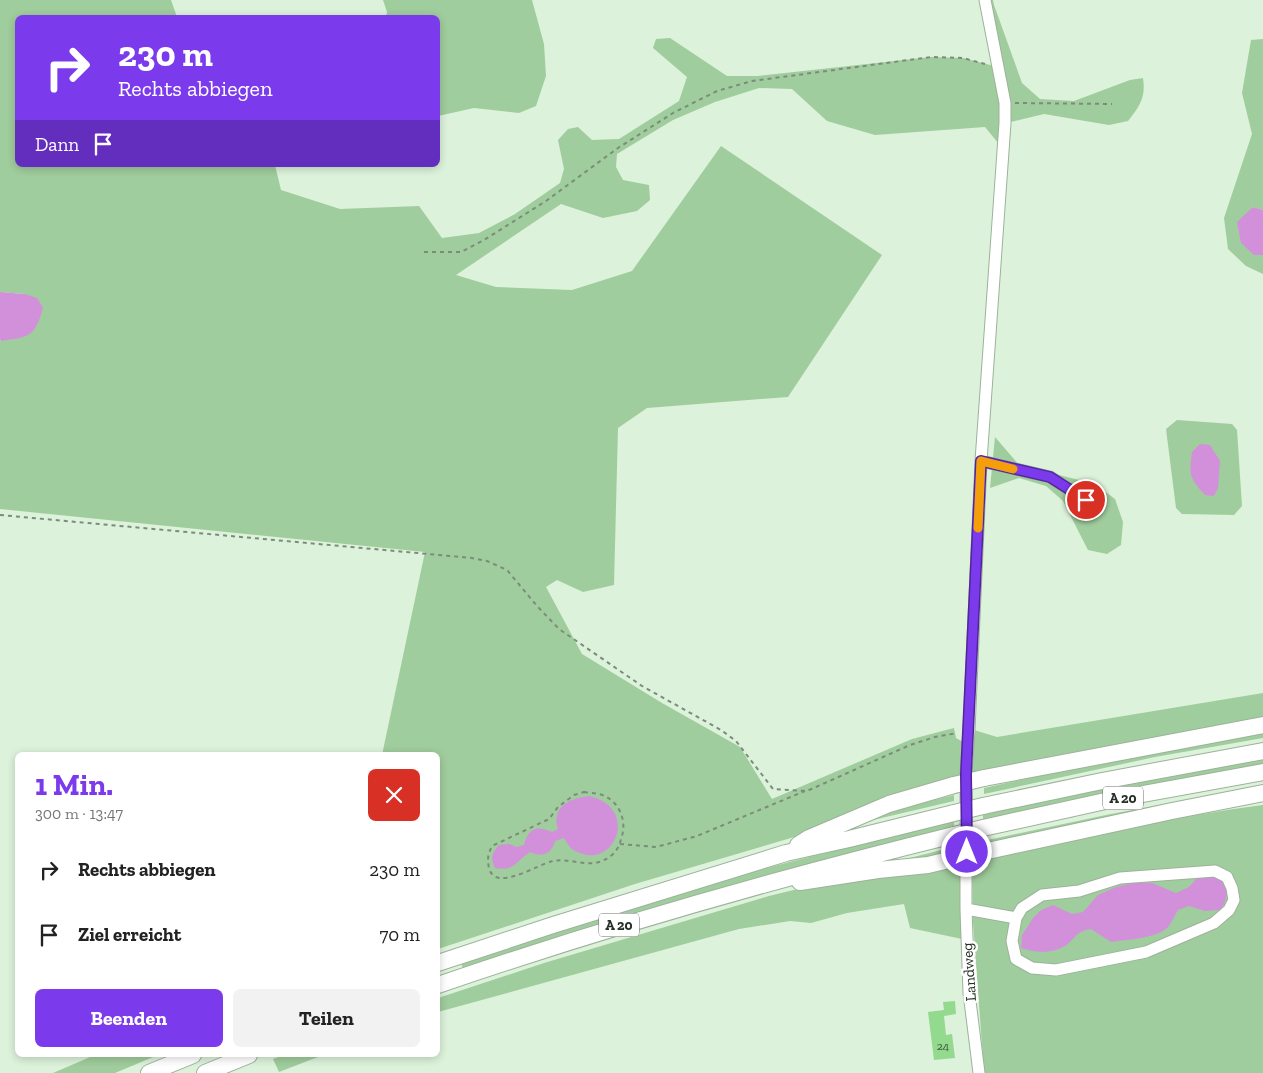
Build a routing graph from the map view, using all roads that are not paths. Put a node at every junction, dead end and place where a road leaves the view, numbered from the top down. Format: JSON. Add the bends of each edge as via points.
{"nodes":[{"id":1,"x":985,"y":0,"type":"edge"},
{"id":2,"x":981,"y":461,"type":"junction"},
{"id":3,"x":1086,"y":500,"type":"dead end"},
{"id":4,"x":1263,"y":725,"type":"edge"},
{"id":5,"x":1263,"y":751,"type":"edge"},
{"id":6,"x":1263,"y":772,"type":"edge"},
{"id":7,"x":1263,"y":793,"type":"edge"},
{"id":8,"x":1238,"y":798,"type":"junction"},
{"id":9,"x":1263,"y":799,"type":"edge"},
{"id":10,"x":786,"y":853,"type":"junction"},
{"id":11,"x":775,"y":880,"type":"junction"},
{"id":12,"x":966,"y":909,"type":"junction"},
{"id":13,"x":1016,"y":918,"type":"junction"},
{"id":14,"x":440,"y":962,"type":"edge"},
{"id":15,"x":440,"y":984,"type":"edge"},
{"id":16,"x":188,"y":1057,"type":"edge"},
{"id":17,"x":244,"y":1057,"type":"edge"},
{"id":18,"x":149,"y":1073,"type":"edge"},
{"id":19,"x":205,"y":1073,"type":"edge"},
{"id":20,"x":979,"y":1073,"type":"edge"}],
"edges":[{"from":1,"to":2,"type":"street","name":"Landweg","via":[[1005,103],[1005,123]]},
{"from":2,"to":3,"type":"street","via":[[1050,477]]},
{"from":2,"to":12,"type":"street","name":"Landweg","via":[[966,774]]},
{"from":4,"to":10,"type":"highway","bridge":true,"via":[[954,785],[882,807],[809,838]]},
{"from":5,"to":10,"type":"highway","number":"A 20","bridge":true,"via":[[1102,780]]},
{"from":6,"to":11,"type":"highway","number":"A 20","bridge":true,"via":[[1110,800],[983,828]]},
{"from":7,"to":8,"type":"highway"},
{"from":8,"to":9,"type":"highway"},
{"from":8,"to":11,"type":"highway","bridge":true,"via":[[928,865],[805,883]]},
{"from":10,"to":14,"type":"highway","number":"A 20"},
{"from":11,"to":15,"type":"highway","number":"A 20","via":[[583,936]]},
{"from":12,"to":13,"type":"street"},
{"from":12,"to":20,"type":"street","name":"Landweg","via":[[970,993]]},
{"from":13,"to":13,"type":"street","via":[[1022,908],[1042,894],[1079,891],[1120,878],[1215,871],[1227,877],[1234,900],[1229,910],[1214,923],[1146,952],[1056,970],[1032,968],[1016,959],[1012,941]]},
{"from":16,"to":18,"type":"highway"},
{"from":17,"to":19,"type":"highway"}]}
